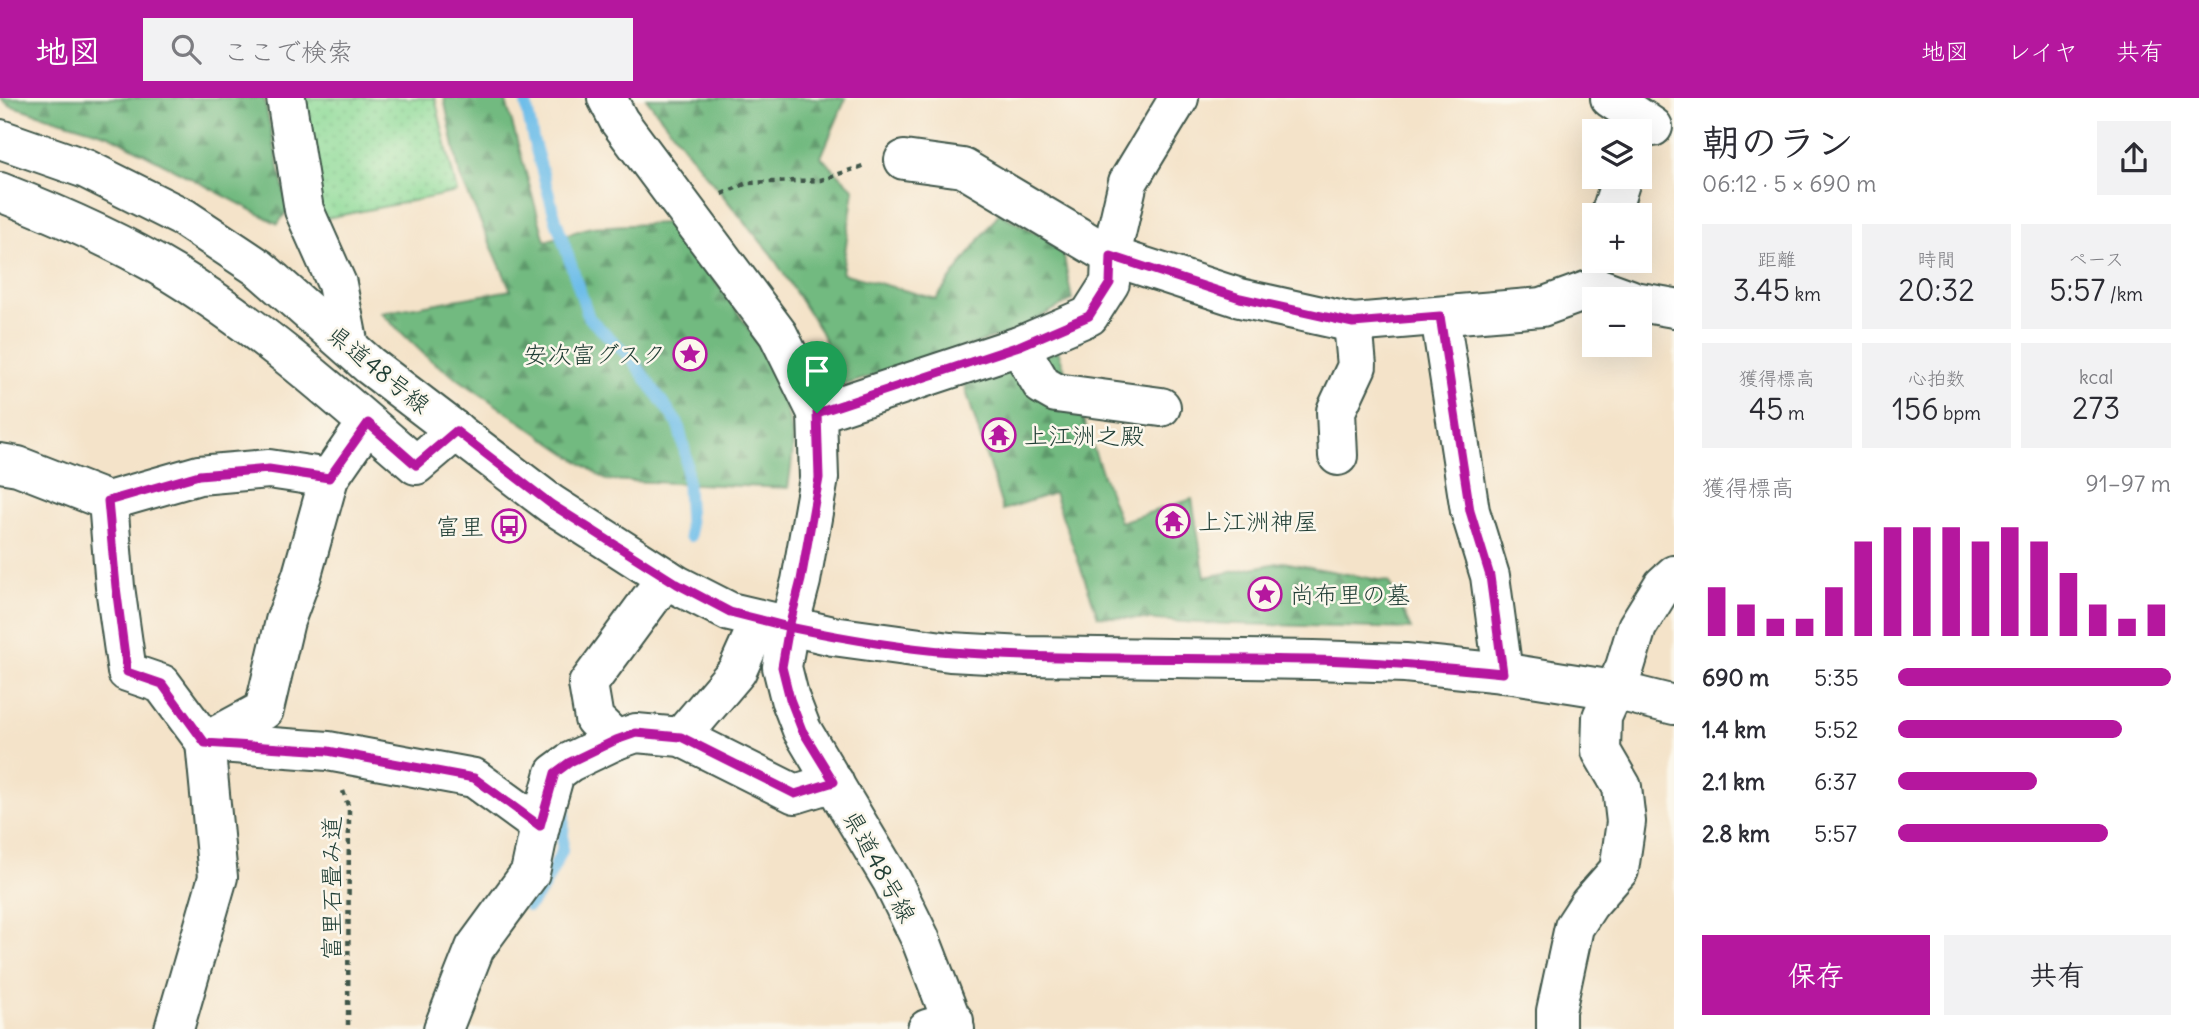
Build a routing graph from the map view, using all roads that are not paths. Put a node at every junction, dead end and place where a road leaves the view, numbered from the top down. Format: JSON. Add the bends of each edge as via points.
{"nodes":[{"id":1,"x":286,"y":98,"type":"edge"},
{"id":2,"x":607,"y":98,"type":"edge"},
{"id":3,"x":1179,"y":98,"type":"edge"},
{"id":4,"x":1610,"y":98,"type":"edge"},
{"id":5,"x":1657,"y":120,"type":"edge"},
{"id":6,"x":0,"y":139,"type":"edge"},
{"id":7,"x":904,"y":160,"type":"road end"},
{"id":8,"x":0,"y":192,"type":"edge"},
{"id":9,"x":1111,"y":256,"type":"junction"},
{"id":10,"x":1609,"y":282,"type":"edge"},
{"id":11,"x":1652,"y":304,"type":"edge"},
{"id":12,"x":1674,"y":308,"type":"edge"},
{"id":13,"x":1440,"y":316,"type":"junction"},
{"id":14,"x":1353,"y":323,"type":"junction"},
{"id":15,"x":349,"y":346,"type":"junction"},
{"id":16,"x":1019,"y":346,"type":"junction"},
{"id":17,"x":1161,"y":407,"type":"dead end"},
{"id":18,"x":817,"y":413,"type":"junction"},
{"id":19,"x":368,"y":423,"type":"junction"},
{"id":20,"x":456,"y":431,"type":"junction"},
{"id":21,"x":1338,"y":456,"type":"dead end"},
{"id":22,"x":0,"y":463,"type":"edge"},
{"id":23,"x":329,"y":478,"type":"junction"},
{"id":24,"x":108,"y":501,"type":"junction"},
{"id":25,"x":1674,"y":575,"type":"edge"},
{"id":26,"x":666,"y":578,"type":"junction"},
{"id":27,"x":774,"y":624,"type":"junction"},
{"id":28,"x":1503,"y":673,"type":"junction"},
{"id":29,"x":1614,"y":690,"type":"junction"},
{"id":30,"x":1674,"y":705,"type":"edge"},
{"id":31,"x":626,"y":736,"type":"junction"},
{"id":32,"x":679,"y":736,"type":"junction"},
{"id":33,"x":205,"y":743,"type":"junction"},
{"id":34,"x":834,"y":782,"type":"junction"},
{"id":35,"x":540,"y":826,"type":"junction"},
{"id":36,"x":945,"y":1026,"type":"edge"},
{"id":37,"x":174,"y":1029,"type":"edge"},
{"id":38,"x":443,"y":1029,"type":"edge"},
{"id":39,"x":1556,"y":1029,"type":"edge"}],
"edges":[{"from":1,"to":15,"type":"street","via":[[304,210],[337,284]]},
{"from":2,"to":18,"type":"street","via":[[619,121],[778,334]]},
{"from":3,"to":9,"type":"street","via":[[1128,182]]},
{"from":4,"to":5,"type":"street"},
{"from":6,"to":15,"type":"street","name":"県道48号線","via":[[86,169],[184,218],[259,268]]},
{"from":7,"to":9,"type":"street","via":[[963,168]]},
{"from":8,"to":19,"type":"street","via":[[76,223],[173,274],[251,327]]},
{"from":9,"to":14,"type":"street","via":[[1240,298]]},
{"from":9,"to":16,"type":"street","via":[[1110,283],[1089,316]]},
{"from":10,"to":13,"type":"street","via":[[1542,307]]},
{"from":11,"to":12,"type":"street"},
{"from":13,"to":14,"type":"street"},
{"from":13,"to":28,"type":"street","via":[[1470,511],[1490,576]]},
{"from":14,"to":21,"type":"street","via":[[1357,366],[1336,411]]},
{"from":15,"to":20,"type":"street","name":"県道48号線"},
{"from":16,"to":17,"type":"street","via":[[1042,385],[1056,393]]},
{"from":16,"to":18,"type":"street"},
{"from":18,"to":27,"type":"street","via":[[819,478],[801,580]]},
{"from":19,"to":20,"type":"street","via":[[416,465]]},
{"from":19,"to":23,"type":"street"},
{"from":20,"to":26,"type":"street","name":"県道48号線","via":[[551,504]]},
{"from":22,"to":24,"type":"street"},
{"from":23,"to":24,"type":"street","via":[[269,469],[199,475]]},
{"from":23,"to":33,"type":"street","via":[[285,621],[264,710]]},
{"from":24,"to":33,"type":"street","via":[[127,672],[162,684]]},
{"from":25,"to":29,"type":"street","via":[[1637,626]]},
{"from":26,"to":27,"type":"street","name":"県道48号線","via":[[730,612]]},
{"from":26,"to":31,"type":"street","via":[[588,684],[594,719]]},
{"from":27,"to":28,"type":"street","name":"県道48号線","via":[[950,652],[1405,663]]},
{"from":27,"to":32,"type":"street"},
{"from":27,"to":34,"type":"street","name":"県道48号線","via":[[790,699],[802,730]]},
{"from":28,"to":29,"type":"street","name":"県道48号線"},
{"from":29,"to":30,"type":"street","name":"県道48号線"},
{"from":29,"to":39,"type":"street","via":[[1602,717],[1601,751],[1622,786],[1626,822],[1619,870],[1574,927]]},
{"from":31,"to":32,"type":"street"},
{"from":31,"to":35,"type":"street","via":[[555,773]]},
{"from":32,"to":34,"type":"street","via":[[795,794]]},
{"from":33,"to":35,"type":"street","via":[[328,751],[474,778]]},
{"from":33,"to":37,"type":"street","via":[[218,877]]},
{"from":34,"to":36,"type":"street","name":"県道48号線","via":[[920,938]]},
{"from":35,"to":38,"type":"street","via":[[530,873],[475,948]]}]}
